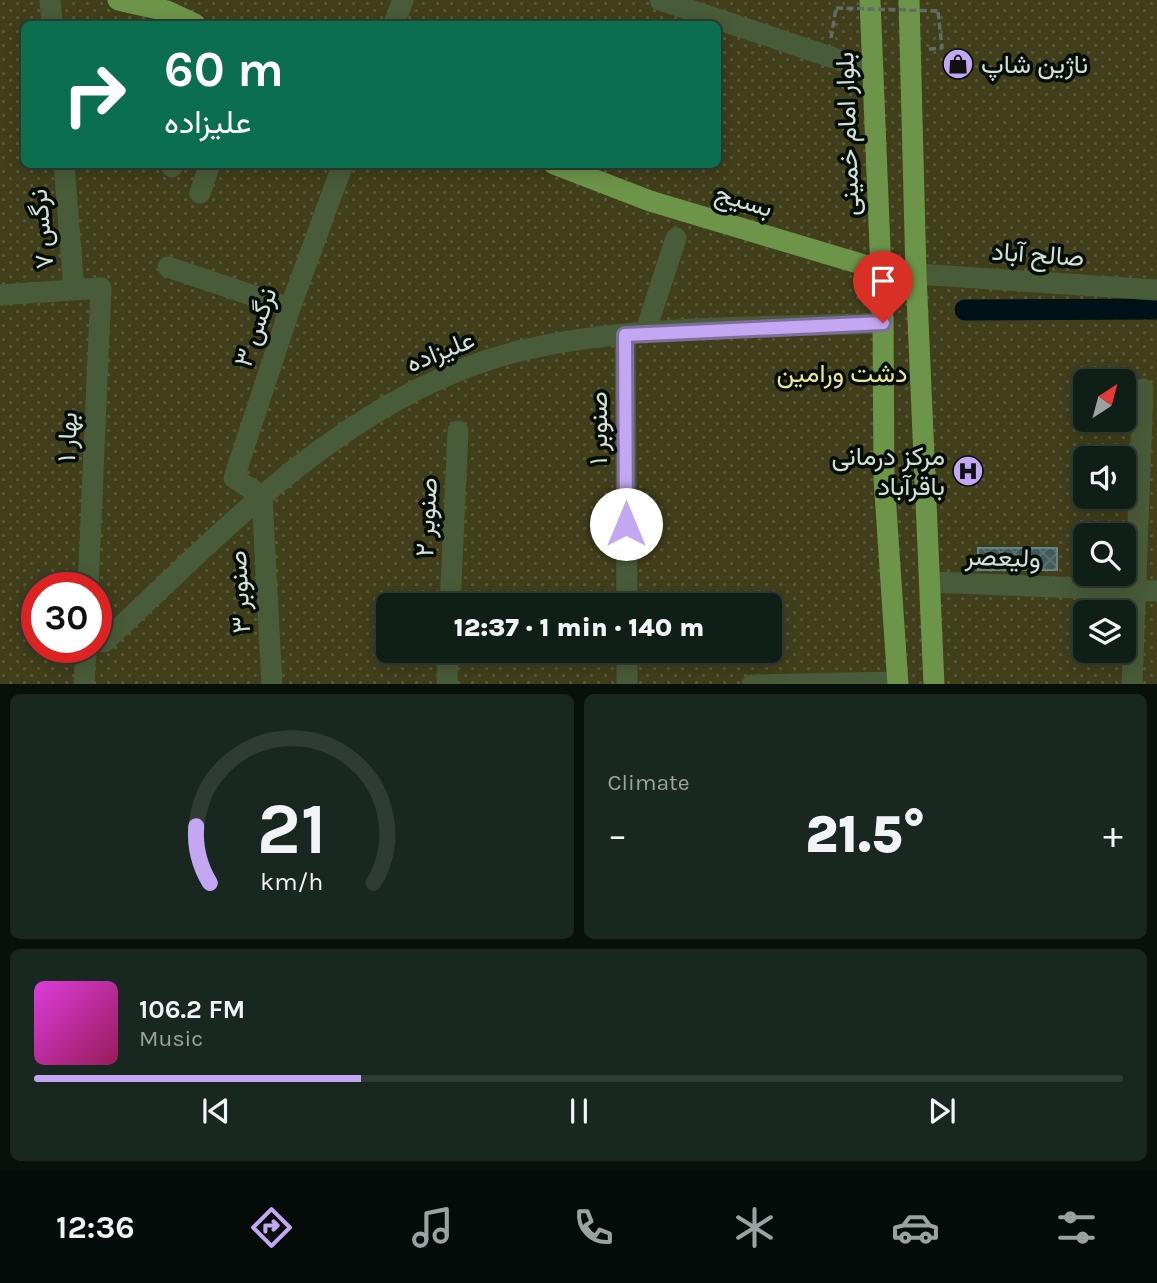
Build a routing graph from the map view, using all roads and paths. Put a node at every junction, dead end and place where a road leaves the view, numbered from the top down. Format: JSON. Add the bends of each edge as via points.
{"nodes":[{"id":1,"x":50,"y":0,"type":"edge"},
{"id":2,"x":118,"y":0,"type":"edge"},
{"id":3,"x":403,"y":0,"type":"edge"},
{"id":4,"x":660,"y":0,"type":"edge"},
{"id":5,"x":870,"y":0,"type":"edge"},
{"id":6,"x":909,"y":0,"type":"edge"},
{"id":7,"x":168,"y":6,"type":"edge"},
{"id":8,"x":52,"y":21,"type":"edge"},
{"id":9,"x":190,"y":21,"type":"edge"},
{"id":10,"x":395,"y":21,"type":"edge"},
{"id":11,"x":831,"y":39,"type":"dead end"},
{"id":12,"x":942,"y":47,"type":"dead end"},
{"id":13,"x":873,"y":71,"type":"junction"},
{"id":14,"x":64,"y":168,"type":"edge"},
{"id":15,"x":209,"y":168,"type":"edge"},
{"id":16,"x":342,"y":168,"type":"edge"},
{"id":17,"x":564,"y":168,"type":"edge"},
{"id":18,"x":200,"y":193,"type":"dead end"},
{"id":19,"x":676,"y":238,"type":"dead end"},
{"id":20,"x":168,"y":267,"type":"dead end"},
{"id":21,"x":881,"y":270,"type":"junction"},
{"id":22,"x":916,"y":274,"type":"junction"},
{"id":23,"x":74,"y":290,"type":"junction"},
{"id":24,"x":1157,"y":290,"type":"edge"},
{"id":25,"x":0,"y":295,"type":"edge"},
{"id":26,"x":290,"y":308,"type":"junction"},
{"id":27,"x":883,"y":323,"type":"junction"},
{"id":28,"x":635,"y":334,"type":"junction"},
{"id":29,"x":1143,"y":389,"type":"dead end"},
{"id":30,"x":458,"y":431,"type":"dead end"},
{"id":31,"x":262,"y":496,"type":"junction"},
{"id":32,"x":89,"y":572,"type":"edge"},
{"id":33,"x":930,"y":582,"type":"junction"},
{"id":34,"x":1146,"y":591,"type":"edge"},
{"id":35,"x":451,"y":593,"type":"edge"},
{"id":36,"x":627,"y":593,"type":"edge"},
{"id":37,"x":112,"y":630,"type":"edge"},
{"id":38,"x":90,"y":663,"type":"edge"},
{"id":39,"x":448,"y":663,"type":"edge"},
{"id":40,"x":627,"y":663,"type":"edge"},
{"id":41,"x":897,"y":683,"type":"edge"},
{"id":42,"x":84,"y":684,"type":"edge"},
{"id":43,"x":272,"y":684,"type":"edge"},
{"id":44,"x":447,"y":684,"type":"edge"},
{"id":45,"x":627,"y":684,"type":"edge"},
{"id":46,"x":752,"y":684,"type":"edge"},
{"id":47,"x":934,"y":684,"type":"edge"},
{"id":48,"x":1132,"y":684,"type":"edge"}],
"edges":[{"from":1,"to":8,"type":"street"},
{"from":2,"to":7,"type":"main road"},
{"from":3,"to":10,"type":"street"},
{"from":4,"to":13,"type":"street"},
{"from":5,"to":13,"type":"main road","name":"بلوار امام خمینی"},
{"from":6,"to":22,"type":"main road"},
{"from":7,"to":9,"type":"main road"},
{"from":11,"to":12,"type":"path","bridge":true,"via":[[836,8],[938,11]]},
{"from":13,"to":21,"type":"main road","name":"بلوار امام خمینی"},
{"from":14,"to":23,"type":"street","name":"نرگس ۷"},
{"from":15,"to":18,"type":"street"},
{"from":16,"to":26,"type":"street","name":"نرگس ۳"},
{"from":17,"to":21,"type":"main road","name":"بسیج","via":[[650,201]]},
{"from":19,"to":28,"type":"street","name":"صنوبر ۱"},
{"from":20,"to":26,"type":"street"},
{"from":21,"to":27,"type":"main road","name":"بلوار امام خمینی"},
{"from":22,"to":24,"type":"street","name":"صالح آباد"},
{"from":22,"to":33,"type":"main road"},
{"from":23,"to":25,"type":"street"},
{"from":23,"to":32,"type":"street","name":"بهار ۱","via":[[101,288]]},
{"from":26,"to":31,"type":"street","name":"نرگس ۳","via":[[234,478]]},
{"from":27,"to":28,"type":"street","name":"علیزاده"},
{"from":27,"to":41,"type":"main road","name":"بلوار امام خمینی","via":[[884,479]]},
{"from":28,"to":31,"type":"street","name":"علیزاده","via":[[520,351],[408,393],[338,437]]},
{"from":28,"to":36,"type":"street","name":"صنوبر ۱"},
{"from":29,"to":34,"type":"street"},
{"from":30,"to":35,"type":"street","name":"صنوبر ۲"},
{"from":31,"to":37,"type":"street","name":"علیزاده"},
{"from":31,"to":43,"type":"street","name":"صنوبر ۳"},
{"from":33,"to":34,"type":"street","name":"ولیعصر"},
{"from":33,"to":47,"type":"main road"},
{"from":34,"to":48,"type":"street"},
{"from":38,"to":42,"type":"street"},
{"from":39,"to":44,"type":"street"},
{"from":40,"to":45,"type":"street"},
{"from":41,"to":46,"type":"street"}]}
